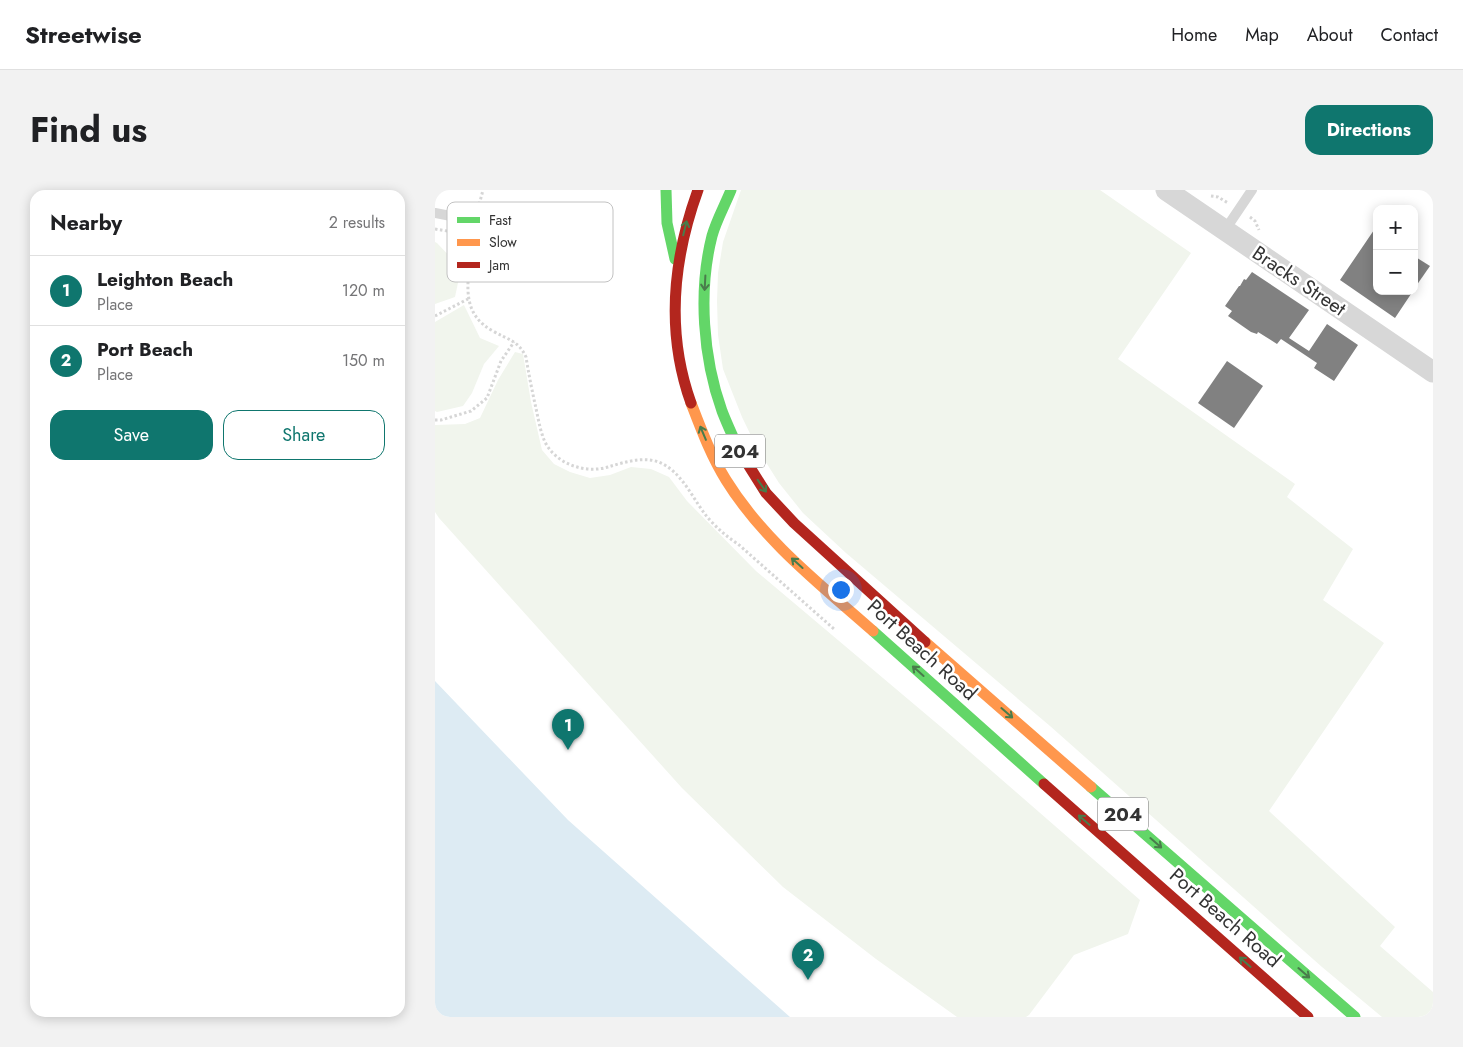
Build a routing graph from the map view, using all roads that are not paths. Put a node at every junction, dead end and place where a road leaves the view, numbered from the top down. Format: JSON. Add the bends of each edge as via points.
{"nodes":[{"id":1,"x":666,"y":190,"type":"edge"},
{"id":2,"x":698,"y":190,"type":"edge"},
{"id":3,"x":709,"y":190,"type":"edge"},
{"id":4,"x":731,"y":190,"type":"edge"},
{"id":5,"x":1166,"y":190,"type":"edge"},
{"id":6,"x":1252,"y":190,"type":"edge"},
{"id":7,"x":1225,"y":230,"type":"junction"},
{"id":8,"x":712,"y":235,"type":"junction"},
{"id":9,"x":677,"y":268,"type":"junction"},
{"id":10,"x":1433,"y":372,"type":"edge"},
{"id":11,"x":1308,"y":1017,"type":"edge"},
{"id":12,"x":1355,"y":1017,"type":"edge"}],
"edges":[{"from":1,"to":9,"type":"main road","via":[[667,223]]},
{"from":9,"to":2,"type":"main road","name":"Port Beach Road","number":"204","one_way":true,"via":[[687,219]]},
{"from":3,"to":8,"type":"street","via":[[713,212]]},
{"from":4,"to":8,"type":"main road","number":"204"},
{"from":5,"to":7,"type":"street","name":"Bracks Street"},
{"from":6,"to":7,"type":"lane"},
{"from":7,"to":10,"type":"street","name":"Bracks Street"},
{"from":8,"to":12,"type":"main road","name":"Port Beach Road","number":"204","one_way":true,"via":[[704,305],[712,377],[739,450],[766,493],[891,612]]},
{"from":11,"to":9,"type":"main road","name":"Port Beach Road","number":"204","one_way":true,"via":[[791,558],[752,517],[712,455],[692,407],[679,354],[675,302]]}]}
